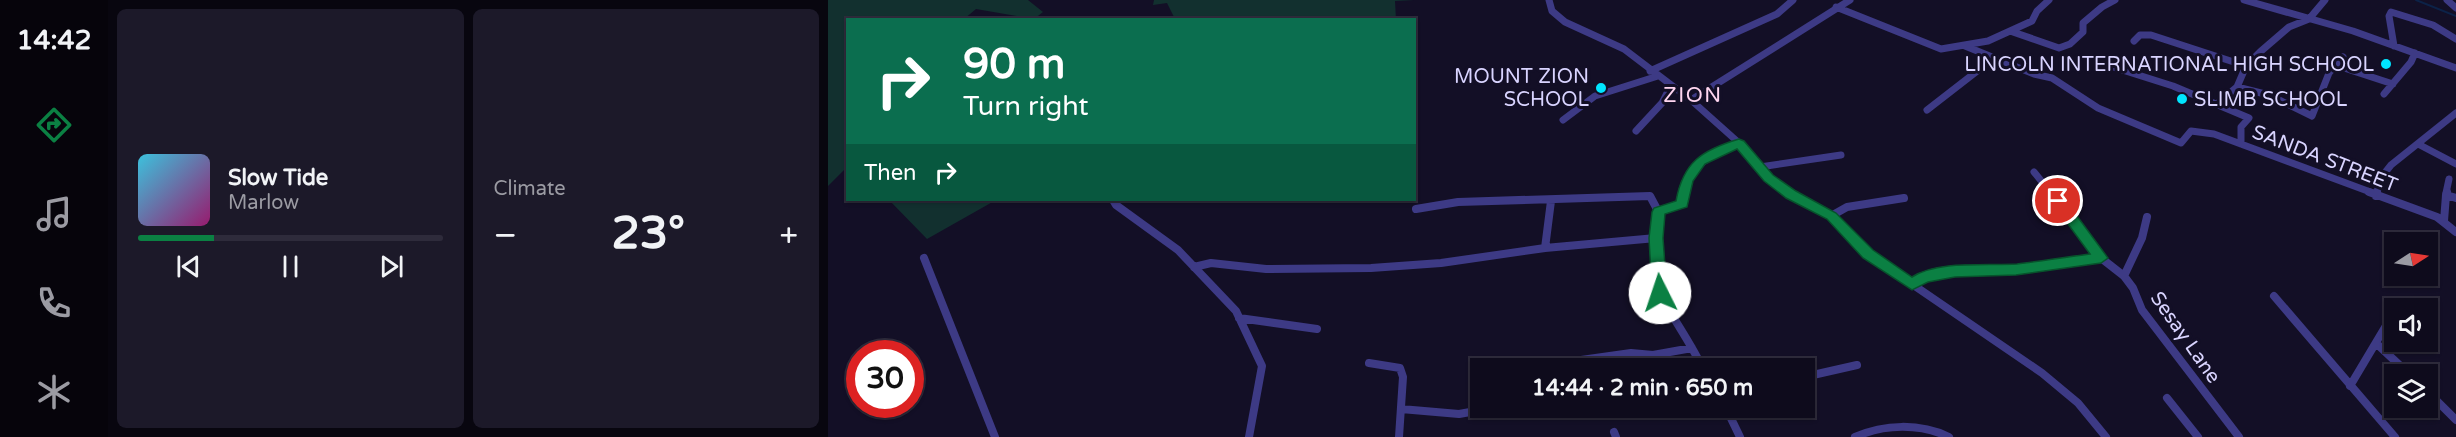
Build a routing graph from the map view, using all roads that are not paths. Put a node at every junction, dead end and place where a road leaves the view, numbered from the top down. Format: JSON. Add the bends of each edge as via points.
{"nodes":[{"id":1,"x":1549,"y":0,"type":"edge"},
{"id":2,"x":1793,"y":0,"type":"edge"},
{"id":3,"x":1850,"y":0,"type":"edge"},
{"id":4,"x":2049,"y":0,"type":"edge"},
{"id":5,"x":2115,"y":0,"type":"edge"},
{"id":6,"x":2246,"y":0,"type":"edge"},
{"id":7,"x":2325,"y":0,"type":"edge"},
{"id":8,"x":2446,"y":0,"type":"edge"},
{"id":9,"x":1836,"y":7,"type":"junction"},
{"id":10,"x":2456,"y":8,"type":"edge"},
{"id":11,"x":2309,"y":19,"type":"junction"},
{"id":12,"x":2010,"y":31,"type":"junction"},
{"id":13,"x":2456,"y":39,"type":"edge"},
{"id":14,"x":2134,"y":41,"type":"dead end"},
{"id":15,"x":1965,"y":46,"type":"junction"},
{"id":16,"x":2394,"y":46,"type":"junction"},
{"id":17,"x":2415,"y":53,"type":"junction"},
{"id":18,"x":2343,"y":57,"type":"dead end"},
{"id":19,"x":1994,"y":58,"type":"junction"},
{"id":20,"x":2335,"y":65,"type":"junction"},
{"id":21,"x":2246,"y":66,"type":"junction"},
{"id":22,"x":2113,"y":67,"type":"dead end"},
{"id":23,"x":2456,"y":68,"type":"edge"},
{"id":24,"x":1650,"y":71,"type":"junction"},
{"id":25,"x":1658,"y":76,"type":"junction"},
{"id":26,"x":2393,"y":84,"type":"junction"},
{"id":27,"x":1671,"y":85,"type":"junction"},
{"id":28,"x":2236,"y":87,"type":"junction"},
{"id":29,"x":2384,"y":94,"type":"dead end"},
{"id":30,"x":1691,"y":100,"type":"junction"},
{"id":31,"x":2218,"y":103,"type":"junction"},
{"id":32,"x":1928,"y":110,"type":"dead end"},
{"id":33,"x":2456,"y":113,"type":"edge"},
{"id":34,"x":2312,"y":116,"type":"junction"},
{"id":35,"x":2321,"y":118,"type":"dead end"},
{"id":36,"x":1563,"y":120,"type":"dead end"},
{"id":37,"x":1636,"y":131,"type":"dead end"},
{"id":38,"x":1739,"y":144,"type":"junction"},
{"id":39,"x":2241,"y":144,"type":"junction"},
{"id":40,"x":2418,"y":144,"type":"junction"},
{"id":41,"x":1841,"y":155,"type":"dead end"},
{"id":42,"x":2456,"y":164,"type":"edge"},
{"id":43,"x":1760,"y":167,"type":"junction"},
{"id":44,"x":2034,"y":172,"type":"dead end"},
{"id":45,"x":2449,"y":179,"type":"dead end"},
{"id":46,"x":2446,"y":195,"type":"junction"},
{"id":47,"x":2376,"y":196,"type":"junction"},
{"id":48,"x":1904,"y":198,"type":"dead end"},
{"id":49,"x":2456,"y":198,"type":"edge"},
{"id":50,"x":1114,"y":201,"type":"edge"},
{"id":51,"x":1551,"y":201,"type":"junction"},
{"id":52,"x":1416,"y":209,"type":"dead end"},
{"id":53,"x":1658,"y":212,"type":"junction"},
{"id":54,"x":1832,"y":216,"type":"junction"},
{"id":55,"x":2147,"y":217,"type":"dead end"},
{"id":56,"x":2444,"y":220,"type":"junction"},
{"id":57,"x":2456,"y":232,"type":"edge"},
{"id":58,"x":1656,"y":238,"type":"junction"},
{"id":59,"x":1545,"y":248,"type":"junction"},
{"id":60,"x":924,"y":258,"type":"dead end"},
{"id":61,"x":2101,"y":258,"type":"junction"},
{"id":62,"x":1194,"y":267,"type":"junction"},
{"id":63,"x":2124,"y":276,"type":"junction"},
{"id":64,"x":1912,"y":285,"type":"junction"},
{"id":65,"x":2274,"y":296,"type":"dead end"},
{"id":66,"x":1239,"y":318,"type":"junction"},
{"id":67,"x":1317,"y":329,"type":"dead end"},
{"id":68,"x":2384,"y":331,"type":"edge"},
{"id":69,"x":2377,"y":344,"type":"junction"},
{"id":70,"x":1692,"y":348,"type":"junction"},
{"id":71,"x":1599,"y":358,"type":"edge"},
{"id":72,"x":1697,"y":358,"type":"edge"},
{"id":73,"x":1369,"y":363,"type":"dead end"},
{"id":74,"x":2398,"y":364,"type":"edge"},
{"id":75,"x":1857,"y":365,"type":"dead end"},
{"id":76,"x":1815,"y":375,"type":"edge"},
{"id":77,"x":2350,"y":386,"type":"junction"},
{"id":78,"x":2167,"y":398,"type":"dead end"},
{"id":79,"x":2438,"y":402,"type":"edge"},
{"id":80,"x":1401,"y":409,"type":"junction"},
{"id":81,"x":1470,"y":412,"type":"edge"},
{"id":82,"x":1731,"y":418,"type":"edge"},
{"id":83,"x":2456,"y":420,"type":"edge"},
{"id":84,"x":1868,"y":433,"type":"edge"},
{"id":85,"x":995,"y":437,"type":"edge"},
{"id":86,"x":1249,"y":437,"type":"edge"},
{"id":87,"x":1399,"y":437,"type":"edge"},
{"id":88,"x":1740,"y":437,"type":"edge"},
{"id":89,"x":1855,"y":437,"type":"edge"},
{"id":90,"x":1949,"y":437,"type":"edge"},
{"id":91,"x":2106,"y":437,"type":"edge"},
{"id":92,"x":2198,"y":437,"type":"edge"},
{"id":93,"x":2239,"y":437,"type":"edge"},
{"id":94,"x":2395,"y":437,"type":"edge"}],
"edges":[{"from":1,"to":24,"type":"street","via":[[1552,10],[1565,22],[1624,49]]},
{"from":2,"to":24,"type":"street","via":[[1777,14]]},
{"from":3,"to":9,"type":"street"},
{"from":4,"to":12,"type":"street","via":[[2032,21]]},
{"from":5,"to":12,"type":"street","via":[[2088,18],[2083,23],[2083,32],[2065,47]]},
{"from":6,"to":11,"type":"street"},
{"from":7,"to":11,"type":"street"},
{"from":8,"to":10,"type":"street"},
{"from":9,"to":15,"type":"street","via":[[1941,49]]},
{"from":9,"to":30,"type":"street"},
{"from":11,"to":16,"type":"street"},
{"from":11,"to":21,"type":"street","via":[[2289,27]]},
{"from":12,"to":15,"type":"street"},
{"from":13,"to":16,"type":"street","via":[[2433,25],[2391,12]]},
{"from":14,"to":21,"type":"street","via":[[2140,35],[2151,35]]},
{"from":15,"to":19,"type":"street"},
{"from":16,"to":17,"type":"street"},
{"from":17,"to":23,"type":"street"},
{"from":17,"to":26,"type":"street"},
{"from":18,"to":20,"type":"street"},
{"from":19,"to":32,"type":"street"},
{"from":19,"to":39,"type":"street","name":"SANDA STREET","via":[[2052,78],[2098,108],[2181,142],[2191,131]]},
{"from":20,"to":26,"type":"street"},
{"from":20,"to":34,"type":"street"},
{"from":21,"to":28,"type":"street"},
{"from":22,"to":31,"type":"street"},
{"from":24,"to":25,"type":"street"},
{"from":25,"to":27,"type":"street"},
{"from":25,"to":36,"type":"street","via":[[1595,96]]},
{"from":26,"to":29,"type":"street"},
{"from":27,"to":30,"type":"street"},
{"from":27,"to":37,"type":"street","via":[[1662,103]]},
{"from":28,"to":31,"type":"street"},
{"from":28,"to":34,"type":"street","via":[[2269,95]]},
{"from":30,"to":38,"type":"street"},
{"from":31,"to":39,"type":"street","via":[[2249,118],[2241,127]]},
{"from":33,"to":40,"type":"street"},
{"from":34,"to":35,"type":"street"},
{"from":38,"to":43,"type":"street"},
{"from":38,"to":53,"type":"street","via":[[1701,161],[1686,180],[1682,204]]},
{"from":39,"to":47,"type":"street","name":"SANDA STREET"},
{"from":40,"to":42,"type":"street"},
{"from":40,"to":47,"type":"street","via":[[2379,179]]},
{"from":41,"to":43,"type":"street"},
{"from":43,"to":54,"type":"street","via":[[1791,194]]},
{"from":44,"to":61,"type":"street"},
{"from":45,"to":46,"type":"street"},
{"from":46,"to":49,"type":"street"},
{"from":46,"to":56,"type":"street"},
{"from":47,"to":56,"type":"street","name":"SANDA STREET"},
{"from":48,"to":54,"type":"street","via":[[1847,207]]},
{"from":50,"to":62,"type":"street"},
{"from":51,"to":52,"type":"street","via":[[1458,202]]},
{"from":51,"to":53,"type":"street","via":[[1650,196]]},
{"from":51,"to":59,"type":"street"},
{"from":53,"to":58,"type":"street"},
{"from":54,"to":64,"type":"street","via":[[1868,254]]},
{"from":55,"to":63,"type":"street"},
{"from":56,"to":57,"type":"street","name":"SANDA STREET"},
{"from":58,"to":59,"type":"street"},
{"from":58,"to":70,"type":"street","via":[[1660,293]]},
{"from":59,"to":62,"type":"street","via":[[1489,259],[1395,268],[1254,269],[1209,262]]},
{"from":60,"to":85,"type":"street"},
{"from":61,"to":63,"type":"street"},
{"from":61,"to":64,"type":"street","via":[[1955,272],[1924,277]]},
{"from":62,"to":66,"type":"street"},
{"from":63,"to":93,"type":"street","name":"Sesay Lane","via":[[2142,310]]},
{"from":64,"to":91,"type":"street","via":[[2042,373],[2078,403]]},
{"from":65,"to":77,"type":"street"},
{"from":66,"to":67,"type":"street"},
{"from":66,"to":86,"type":"street","via":[[1262,366]]},
{"from":68,"to":69,"type":"street"},
{"from":69,"to":74,"type":"street"},
{"from":69,"to":77,"type":"street"},
{"from":70,"to":71,"type":"street"},
{"from":70,"to":72,"type":"street"},
{"from":73,"to":80,"type":"street","via":[[1400,368]]},
{"from":75,"to":76,"type":"street"},
{"from":77,"to":94,"type":"street"},
{"from":78,"to":92,"type":"street"},
{"from":79,"to":83,"type":"street"},
{"from":80,"to":81,"type":"street"},
{"from":80,"to":87,"type":"street"},
{"from":82,"to":88,"type":"street"},
{"from":84,"to":89,"type":"street"},
{"from":84,"to":90,"type":"street","via":[[1899,427],[1941,431]]}]}
